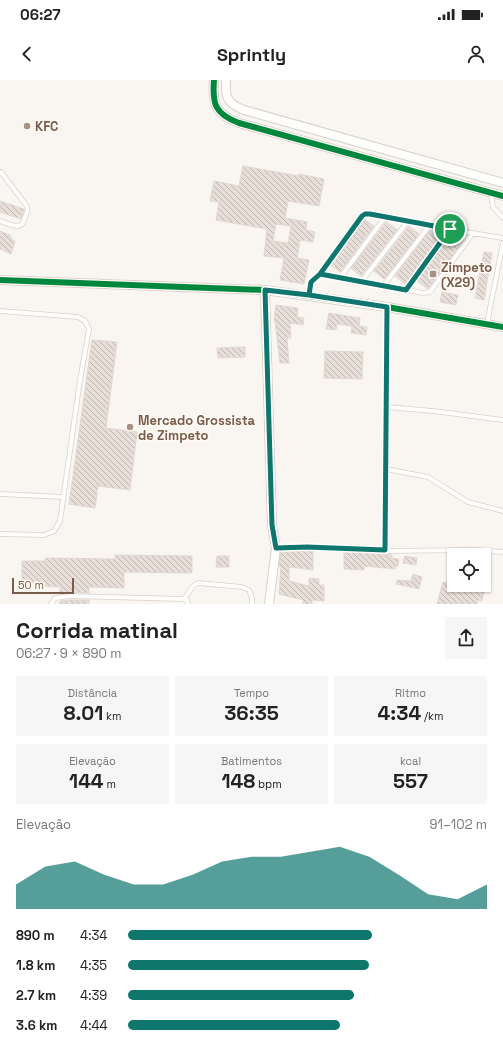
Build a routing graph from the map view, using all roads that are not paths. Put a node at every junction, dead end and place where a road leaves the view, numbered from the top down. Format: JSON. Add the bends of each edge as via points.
{"nodes":[{"id":1,"x":214,"y":80,"type":"edge"},
{"id":2,"x":226,"y":80,"type":"edge"},
{"id":3,"x":0,"y":172,"type":"edge"},
{"id":4,"x":503,"y":182,"type":"edge"},
{"id":5,"x":491,"y":192,"type":"junction"},
{"id":6,"x":503,"y":196,"type":"edge"},
{"id":7,"x":385,"y":217,"type":"junction"},
{"id":8,"x":503,"y":218,"type":"edge"},
{"id":9,"x":0,"y":221,"type":"edge"},
{"id":10,"x":408,"y":221,"type":"junction"},
{"id":11,"x":430,"y":225,"type":"junction"},
{"id":12,"x":450,"y":229,"type":"junction"},
{"id":13,"x":473,"y":233,"type":"junction"},
{"id":14,"x":503,"y":238,"type":"edge"},
{"id":15,"x":503,"y":242,"type":"edge"},
{"id":16,"x":320,"y":274,"type":"junction"},
{"id":17,"x":340,"y":278,"type":"junction"},
{"id":18,"x":0,"y":280,"type":"edge"},
{"id":19,"x":361,"y":282,"type":"junction"},
{"id":20,"x":383,"y":286,"type":"junction"},
{"id":21,"x":265,"y":290,"type":"junction"},
{"id":22,"x":406,"y":290,"type":"junction"},
{"id":23,"x":309,"y":295,"type":"junction"},
{"id":24,"x":387,"y":307,"type":"junction"},
{"id":25,"x":0,"y":311,"type":"edge"},
{"id":26,"x":487,"y":323,"type":"junction"},
{"id":27,"x":503,"y":327,"type":"edge"},
{"id":28,"x":387,"y":407,"type":"junction"},
{"id":29,"x":503,"y":420,"type":"edge"},
{"id":30,"x":386,"y":469,"type":"junction"},
{"id":31,"x":0,"y":494,"type":"edge"},
{"id":32,"x":64,"y":497,"type":"junction"},
{"id":33,"x":503,"y":511,"type":"edge"},
{"id":34,"x":0,"y":534,"type":"edge"},
{"id":35,"x":276,"y":548,"type":"junction"},
{"id":36,"x":385,"y":550,"type":"junction"},
{"id":37,"x":503,"y":552,"type":"edge"},
{"id":38,"x":184,"y":599,"type":"junction"},
{"id":39,"x":51,"y":604,"type":"edge"},
{"id":40,"x":188,"y":604,"type":"edge"},
{"id":41,"x":252,"y":604,"type":"edge"},
{"id":42,"x":269,"y":604,"type":"edge"}],
"edges":[{"from":1,"to":5,"type":"street","via":[[216,106],[221,114],[238,123]]},
{"from":2,"to":4,"type":"street","via":[[228,101],[244,110]]},
{"from":3,"to":9,"type":"lane","via":[[28,211],[19,226]]},
{"from":5,"to":6,"type":"street"},
{"from":5,"to":8,"type":"lane","via":[[492,208]]},
{"from":7,"to":10,"type":"lane"},
{"from":7,"to":16,"type":"lane","via":[[370,214],[362,216]]},
{"from":7,"to":17,"type":"lane"},
{"from":10,"to":11,"type":"lane"},
{"from":10,"to":19,"type":"lane"},
{"from":11,"to":12,"type":"lane"},
{"from":11,"to":20,"type":"lane"},
{"from":12,"to":13,"type":"lane"},
{"from":12,"to":22,"type":"lane"},
{"from":13,"to":14,"type":"lane"},
{"from":13,"to":22,"type":"lane","via":[[430,292]]},
{"from":15,"to":26,"type":"lane"},
{"from":16,"to":17,"type":"lane"},
{"from":16,"to":23,"type":"lane","via":[[311,282]]},
{"from":17,"to":19,"type":"lane"},
{"from":18,"to":21,"type":"street"},
{"from":19,"to":20,"type":"lane"},
{"from":20,"to":22,"type":"lane"},
{"from":21,"to":23,"type":"street"},
{"from":21,"to":35,"type":"street","via":[[272,525]]},
{"from":23,"to":24,"type":"street"},
{"from":24,"to":26,"type":"street"},
{"from":24,"to":28,"type":"lane"},
{"from":25,"to":32,"type":"lane","via":[[78,317],[85,321],[89,329]]},
{"from":26,"to":27,"type":"street"},
{"from":28,"to":29,"type":"lane"},
{"from":28,"to":30,"type":"lane"},
{"from":30,"to":33,"type":"lane","via":[[428,477],[468,502]]},
{"from":30,"to":36,"type":"lane"},
{"from":31,"to":32,"type":"lane"},
{"from":32,"to":34,"type":"lane","via":[[60,521],[54,531],[44,535]]},
{"from":35,"to":36,"type":"lane"},
{"from":35,"to":42,"type":"street"},
{"from":36,"to":37,"type":"lane"},
{"from":38,"to":39,"type":"lane","via":[[69,596],[55,598]]},
{"from":38,"to":40,"type":"lane"},
{"from":38,"to":41,"type":"lane","via":[[198,583],[242,587],[249,590]]}]}
